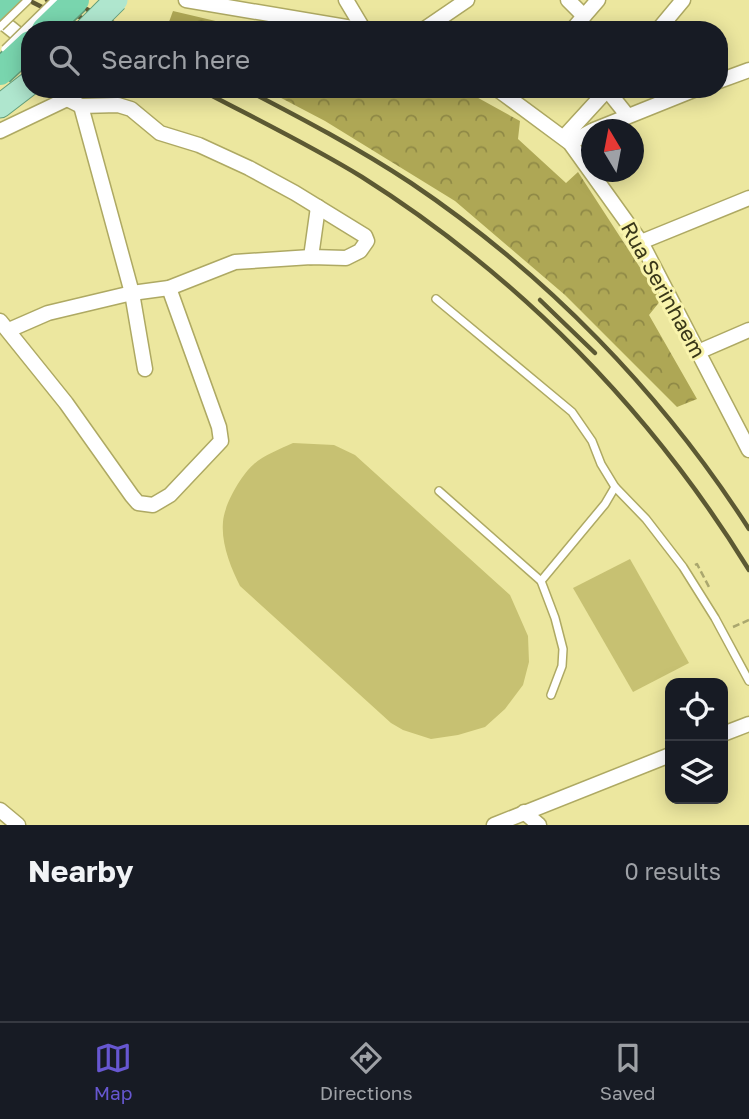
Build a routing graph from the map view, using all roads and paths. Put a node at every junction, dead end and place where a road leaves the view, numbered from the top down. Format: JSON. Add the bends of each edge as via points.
{"nodes":[{"id":1,"x":9,"y":0,"type":"edge"},
{"id":2,"x":28,"y":0,"type":"edge"},
{"id":3,"x":55,"y":0,"type":"edge"},
{"id":4,"x":76,"y":0,"type":"edge"},
{"id":5,"x":116,"y":0,"type":"edge"},
{"id":6,"x":186,"y":0,"type":"edge"},
{"id":7,"x":467,"y":0,"type":"edge"},
{"id":8,"x":568,"y":0,"type":"edge"},
{"id":9,"x":598,"y":0,"type":"edge"},
{"id":10,"x":684,"y":0,"type":"edge"},
{"id":11,"x":353,"y":3,"type":"edge"},
{"id":12,"x":0,"y":8,"type":"edge"},
{"id":13,"x":584,"y":16,"type":"junction"},
{"id":14,"x":0,"y":20,"type":"edge"},
{"id":15,"x":34,"y":21,"type":"edge"},
{"id":16,"x":54,"y":21,"type":"edge"},
{"id":17,"x":95,"y":21,"type":"edge"},
{"id":18,"x":311,"y":21,"type":"edge"},
{"id":19,"x":360,"y":21,"type":"edge"},
{"id":20,"x":436,"y":21,"type":"edge"},
{"id":21,"x":580,"y":21,"type":"edge"},
{"id":22,"x":666,"y":21,"type":"edge"},
{"id":23,"x":0,"y":27,"type":"edge"},
{"id":24,"x":21,"y":34,"type":"edge"},
{"id":25,"x":21,"y":37,"type":"edge"},
{"id":26,"x":21,"y":52,"type":"edge"},
{"id":27,"x":0,"y":55,"type":"edge"},
{"id":28,"x":749,"y":69,"type":"edge"},
{"id":29,"x":0,"y":72,"type":"edge"},
{"id":30,"x":728,"y":77,"type":"edge"},
{"id":31,"x":21,"y":90,"type":"edge"},
{"id":32,"x":58,"y":98,"type":"edge"},
{"id":33,"x":70,"y":98,"type":"edge"},
{"id":34,"x":520,"y":98,"type":"edge"},
{"id":35,"x":601,"y":98,"type":"edge"},
{"id":36,"x":614,"y":98,"type":"edge"},
{"id":37,"x":672,"y":98,"type":"edge"},
{"id":38,"x":0,"y":106,"type":"edge"},
{"id":39,"x":81,"y":106,"type":"junction"},
{"id":40,"x":627,"y":115,"type":"junction"},
{"id":41,"x":618,"y":119,"type":"edge"},
{"id":42,"x":0,"y":131,"type":"edge"},
{"id":43,"x":581,"y":135,"type":"edge"},
{"id":44,"x":567,"y":140,"type":"junction"},
{"id":45,"x":749,"y":198,"type":"edge"},
{"id":46,"x":318,"y":208,"type":"junction"},
{"id":47,"x":641,"y":242,"type":"junction"},
{"id":48,"x":311,"y":257,"type":"junction"},
{"id":49,"x":169,"y":288,"type":"junction"},
{"id":50,"x":132,"y":293,"type":"junction"},
{"id":51,"x":436,"y":299,"type":"dead end"},
{"id":52,"x":5,"y":326,"type":"edge"},
{"id":53,"x":749,"y":330,"type":"edge"},
{"id":54,"x":698,"y":352,"type":"junction"},
{"id":55,"x":145,"y":369,"type":"dead end"},
{"id":56,"x":749,"y":450,"type":"edge"},
{"id":57,"x":615,"y":487,"type":"junction"},
{"id":58,"x":439,"y":491,"type":"dead end"},
{"id":59,"x":541,"y":581,"type":"junction"},
{"id":60,"x":749,"y":620,"type":"edge"},
{"id":61,"x":731,"y":628,"type":"dead end"},
{"id":62,"x":749,"y":681,"type":"edge"},
{"id":63,"x":551,"y":695,"type":"dead end"},
{"id":64,"x":749,"y":724,"type":"edge"},
{"id":65,"x":728,"y":732,"type":"edge"},
{"id":66,"x":665,"y":757,"type":"edge"},
{"id":67,"x":0,"y":810,"type":"edge"},
{"id":68,"x":524,"y":812,"type":"junction"},
{"id":69,"x":18,"y":825,"type":"edge"},
{"id":70,"x":494,"y":825,"type":"edge"},
{"id":71,"x":538,"y":825,"type":"edge"}],
"edges":[{"from":1,"to":12,"type":"highway"},
{"from":2,"to":23,"type":"lane","bridge":true},
{"from":3,"to":15,"type":"lane","bridge":true},
{"from":4,"to":16,"type":"highway","bridge":true},
{"from":5,"to":17,"type":"main road","bridge":true},
{"from":6,"to":18,"type":"street"},
{"from":7,"to":20,"type":"street"},
{"from":8,"to":13,"type":"street"},
{"from":9,"to":13,"type":"street"},
{"from":10,"to":22,"type":"street"},
{"from":11,"to":19,"type":"street"},
{"from":13,"to":21,"type":"street"},
{"from":14,"to":25,"type":"street"},
{"from":24,"to":27,"type":"lane","bridge":true},
{"from":26,"to":29,"type":"highway","bridge":true},
{"from":28,"to":30,"type":"street"},
{"from":31,"to":38,"type":"main road"},
{"from":32,"to":42,"type":"street"},
{"from":33,"to":39,"type":"street"},
{"from":34,"to":44,"type":"street","name":"Rua Serinhaem"},
{"from":35,"to":44,"type":"street"},
{"from":36,"to":40,"type":"street"},
{"from":37,"to":40,"type":"street"},
{"from":39,"to":46,"type":"street","via":[[131,109],[160,133],[206,147]]},
{"from":39,"to":50,"type":"street"},
{"from":40,"to":41,"type":"street"},
{"from":43,"to":44,"type":"street"},
{"from":44,"to":47,"type":"street","name":"Rua Serinhaem"},
{"from":45,"to":47,"type":"street"},
{"from":46,"to":48,"type":"street"},
{"from":46,"to":48,"type":"street","via":[[365,236],[366,243],[346,258]]},
{"from":47,"to":54,"type":"street","name":"Rua Serinhaem"},
{"from":48,"to":49,"type":"street","via":[[235,262]]},
{"from":49,"to":50,"type":"street"},
{"from":49,"to":52,"type":"street","via":[[221,442],[153,505],[138,503]]},
{"from":50,"to":52,"type":"street"},
{"from":50,"to":55,"type":"street"},
{"from":51,"to":57,"type":"lane","via":[[572,412]]},
{"from":53,"to":54,"type":"street"},
{"from":54,"to":56,"type":"street","name":"Rua Serinhaem"},
{"from":57,"to":59,"type":"lane"},
{"from":57,"to":62,"type":"lane","via":[[683,567]]},
{"from":58,"to":59,"type":"lane"},
{"from":59,"to":63,"type":"lane","via":[[563,649]]},
{"from":60,"to":61,"type":"path"},
{"from":64,"to":65,"type":"street"},
{"from":66,"to":68,"type":"street"},
{"from":67,"to":69,"type":"street"},
{"from":68,"to":70,"type":"street"},
{"from":68,"to":71,"type":"street"}]}
